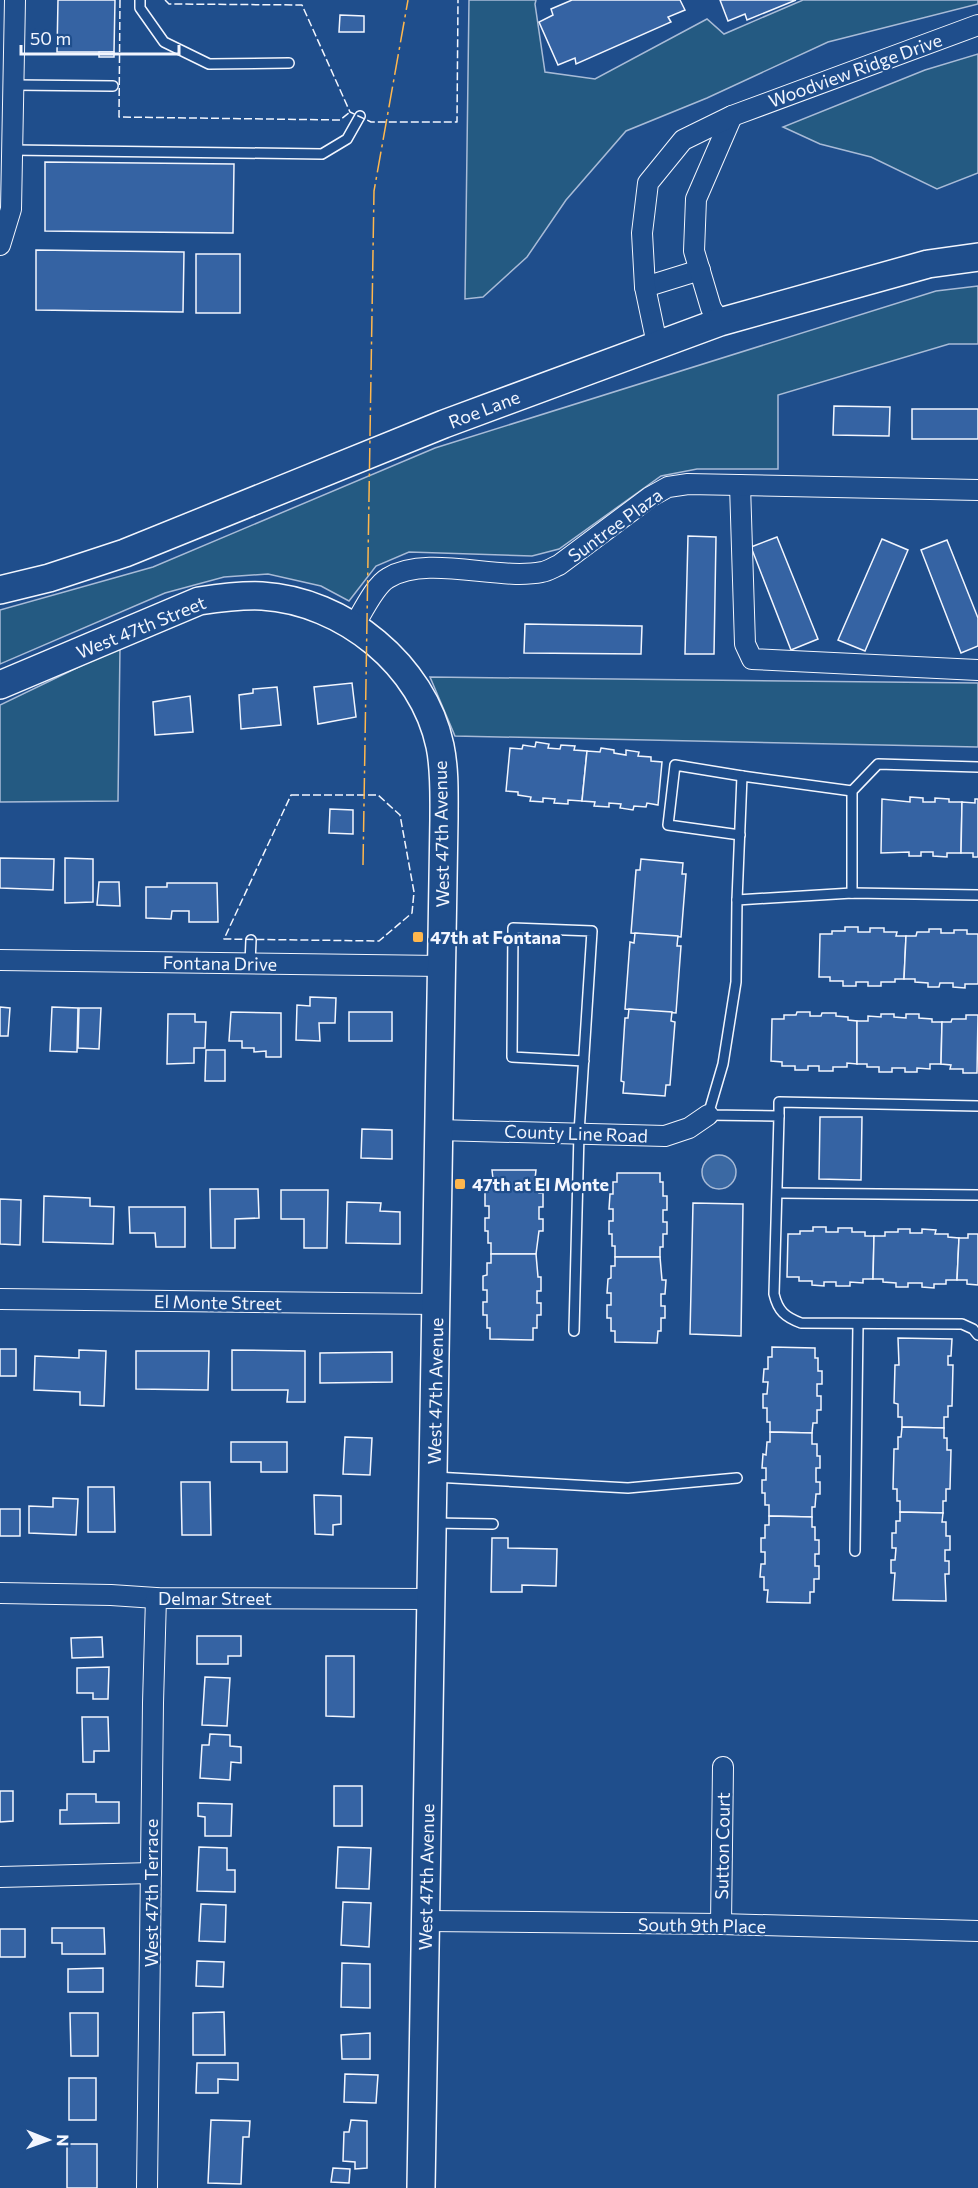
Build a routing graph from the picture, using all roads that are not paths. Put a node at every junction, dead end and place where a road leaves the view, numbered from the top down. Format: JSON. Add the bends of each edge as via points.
{"nodes":[{"id":1,"x":15,"y":0,"type":"edge"},
{"id":2,"x":140,"y":0,"type":"edge"},
{"id":3,"x":978,"y":25,"type":"edge"},
{"id":4,"x":289,"y":63,"type":"dead end"},
{"id":5,"x":14,"y":85,"type":"junction"},
{"id":6,"x":113,"y":86,"type":"dead end"},
{"id":7,"x":360,"y":116,"type":"dead end"},
{"id":8,"x":732,"y":116,"type":"junction"},
{"id":9,"x":6,"y":125,"type":"edge"},
{"id":10,"x":12,"y":150,"type":"junction"},
{"id":11,"x":0,"y":245,"type":"edge"},
{"id":12,"x":978,"y":257,"type":"edge"},
{"id":13,"x":700,"y":270,"type":"junction"},
{"id":14,"x":645,"y":287,"type":"junction"},
{"id":15,"x":720,"y":322,"type":"junction"},
{"id":16,"x":657,"y":344,"type":"junction"},
{"id":17,"x":740,"y":485,"type":"junction"},
{"id":18,"x":978,"y":490,"type":"edge"},
{"id":19,"x":0,"y":590,"type":"edge"},
{"id":20,"x":354,"y":626,"type":"junction"},
{"id":21,"x":978,"y":670,"type":"edge"},
{"id":22,"x":0,"y":685,"type":"edge"},
{"id":23,"x":978,"y":767,"type":"edge"},
{"id":24,"x":742,"y":776,"type":"junction"},
{"id":25,"x":852,"y":791,"type":"junction"},
{"id":26,"x":740,"y":835,"type":"junction"},
{"id":27,"x":852,"y":893,"type":"junction"},
{"id":28,"x":978,"y":895,"type":"edge"},
{"id":29,"x":737,"y":900,"type":"junction"},
{"id":30,"x":251,"y":940,"type":"dead end"},
{"id":31,"x":0,"y":960,"type":"edge"},
{"id":32,"x":250,"y":963,"type":"junction"},
{"id":33,"x":441,"y":966,"type":"junction"},
{"id":34,"x":584,"y":1061,"type":"junction"},
{"id":35,"x":978,"y":1106,"type":"edge"},
{"id":36,"x":708,"y":1114,"type":"junction"},
{"id":37,"x":779,"y":1116,"type":"junction"},
{"id":38,"x":438,"y":1130,"type":"junction"},
{"id":39,"x":579,"y":1133,"type":"junction"},
{"id":40,"x":778,"y":1193,"type":"junction"},
{"id":41,"x":978,"y":1195,"type":"edge"},
{"id":42,"x":0,"y":1299,"type":"edge"},
{"id":43,"x":436,"y":1304,"type":"junction"},
{"id":44,"x":858,"y":1324,"type":"junction"},
{"id":45,"x":574,"y":1331,"type":"dead end"},
{"id":46,"x":978,"y":1335,"type":"edge"},
{"id":47,"x":433,"y":1477,"type":"junction"},
{"id":48,"x":737,"y":1478,"type":"dead end"},
{"id":49,"x":432,"y":1523,"type":"junction"},
{"id":50,"x":493,"y":1524,"type":"dead end"},
{"id":51,"x":855,"y":1551,"type":"dead end"},
{"id":52,"x":0,"y":1593,"type":"edge"},
{"id":53,"x":156,"y":1598,"type":"junction"},
{"id":54,"x":430,"y":1599,"type":"junction"},
{"id":55,"x":723,"y":1767,"type":"dead end"},
{"id":56,"x":151,"y":1873,"type":"junction"},
{"id":57,"x":0,"y":1877,"type":"edge"},
{"id":58,"x":425,"y":1921,"type":"junction"},
{"id":59,"x":721,"y":1924,"type":"junction"},
{"id":60,"x":978,"y":1931,"type":"edge"},
{"id":61,"x":147,"y":2188,"type":"edge"},
{"id":62,"x":421,"y":2188,"type":"edge"}],
"edges":[{"from":1,"to":5,"type":"street","via":[[11,22]]},
{"from":2,"to":4,"type":"lane","via":[[140,8],[164,42],[209,64]]},
{"from":3,"to":8,"type":"street","name":"Woodview Ridge Drive"},
{"from":5,"to":6,"type":"lane"},
{"from":5,"to":9,"type":"street"},
{"from":7,"to":10,"type":"lane","via":[[346,139],[322,154]]},
{"from":8,"to":13,"type":"street","via":[[696,199],[694,251]]},
{"from":8,"to":14,"type":"street","name":"Woodview Ridge Drive","via":[[683,140],[648,183],[642,233]]},
{"from":9,"to":10,"type":"street"},
{"from":10,"to":11,"type":"street","via":[[11,209]]},
{"from":12,"to":15,"type":"street","name":"Roe Lane","via":[[928,264]]},
{"from":13,"to":14,"type":"street"},
{"from":13,"to":15,"type":"street","via":[[711,308]]},
{"from":14,"to":16,"type":"street","name":"Woodview Ridge Drive"},
{"from":15,"to":16,"type":"street","name":"Roe Lane"},
{"from":16,"to":19,"type":"street","name":"Roe Lane","via":[[444,424],[125,553]]},
{"from":17,"to":18,"type":"street","name":"Suntree Plaza"},
{"from":17,"to":20,"type":"street","name":"Suntree Plaza","via":[[668,487],[559,565],[543,572],[430,568],[386,578]]},
{"from":17,"to":21,"type":"street","via":[[746,644],[752,659]]},
{"from":20,"to":22,"type":"street","name":"West 47th Street","via":[[324,611],[264,596],[198,601]]},
{"from":20,"to":33,"type":"street","name":"West 47th Avenue","via":[[403,672],[429,715],[440,745],[444,778]]},
{"from":23,"to":25,"type":"lane","via":[[878,764]]},
{"from":24,"to":25,"type":"lane"},
{"from":24,"to":26,"type":"lane"},
{"from":24,"to":26,"type":"lane","via":[[675,765],[668,825]]},
{"from":25,"to":27,"type":"lane"},
{"from":26,"to":29,"type":"lane"},
{"from":27,"to":28,"type":"lane"},
{"from":27,"to":29,"type":"lane"},
{"from":29,"to":36,"type":"lane","via":[[736,981],[723,1064]]},
{"from":30,"to":32,"type":"lane"},
{"from":31,"to":32,"type":"street","name":"Fontana Drive"},
{"from":32,"to":33,"type":"street","name":"Fontana Drive"},
{"from":33,"to":38,"type":"street","name":"West 47th Avenue"},
{"from":34,"to":34,"type":"lane","via":[[512,1057],[513,928],[592,931]]},
{"from":34,"to":39,"type":"lane"},
{"from":35,"to":37,"type":"lane","via":[[779,1102]]},
{"from":36,"to":37,"type":"lane"},
{"from":36,"to":39,"type":"street","name":"County Line Road","via":[[689,1128],[665,1136]]},
{"from":37,"to":40,"type":"lane"},
{"from":38,"to":39,"type":"street","name":"County Line Road"},
{"from":38,"to":43,"type":"street","name":"West 47th Avenue"},
{"from":39,"to":45,"type":"lane"},
{"from":40,"to":41,"type":"lane"},
{"from":40,"to":44,"type":"lane","via":[[774,1294],[778,1308],[801,1323]]},
{"from":42,"to":43,"type":"street","name":"El Monte Street"},
{"from":43,"to":47,"type":"street","name":"West 47th Avenue"},
{"from":44,"to":46,"type":"lane","via":[[962,1324]]},
{"from":44,"to":51,"type":"lane"},
{"from":47,"to":48,"type":"lane","via":[[628,1488]]},
{"from":47,"to":49,"type":"street","name":"West 47th Avenue"},
{"from":49,"to":50,"type":"lane"},
{"from":49,"to":54,"type":"street","name":"West 47th Avenue"},
{"from":52,"to":53,"type":"street","name":"Delmar Street"},
{"from":53,"to":54,"type":"street","name":"Delmar Street"},
{"from":53,"to":56,"type":"street","name":"West 47th Terrace"},
{"from":54,"to":58,"type":"street","name":"West 47th Avenue"},
{"from":55,"to":59,"type":"street","name":"Sutton Court"},
{"from":56,"to":57,"type":"street"},
{"from":56,"to":61,"type":"street","name":"West 47th Terrace"},
{"from":58,"to":59,"type":"street","name":"South 9th Place"},
{"from":58,"to":62,"type":"street","name":"West 47th Avenue"},
{"from":59,"to":60,"type":"street","name":"South 9th Place"}]}
